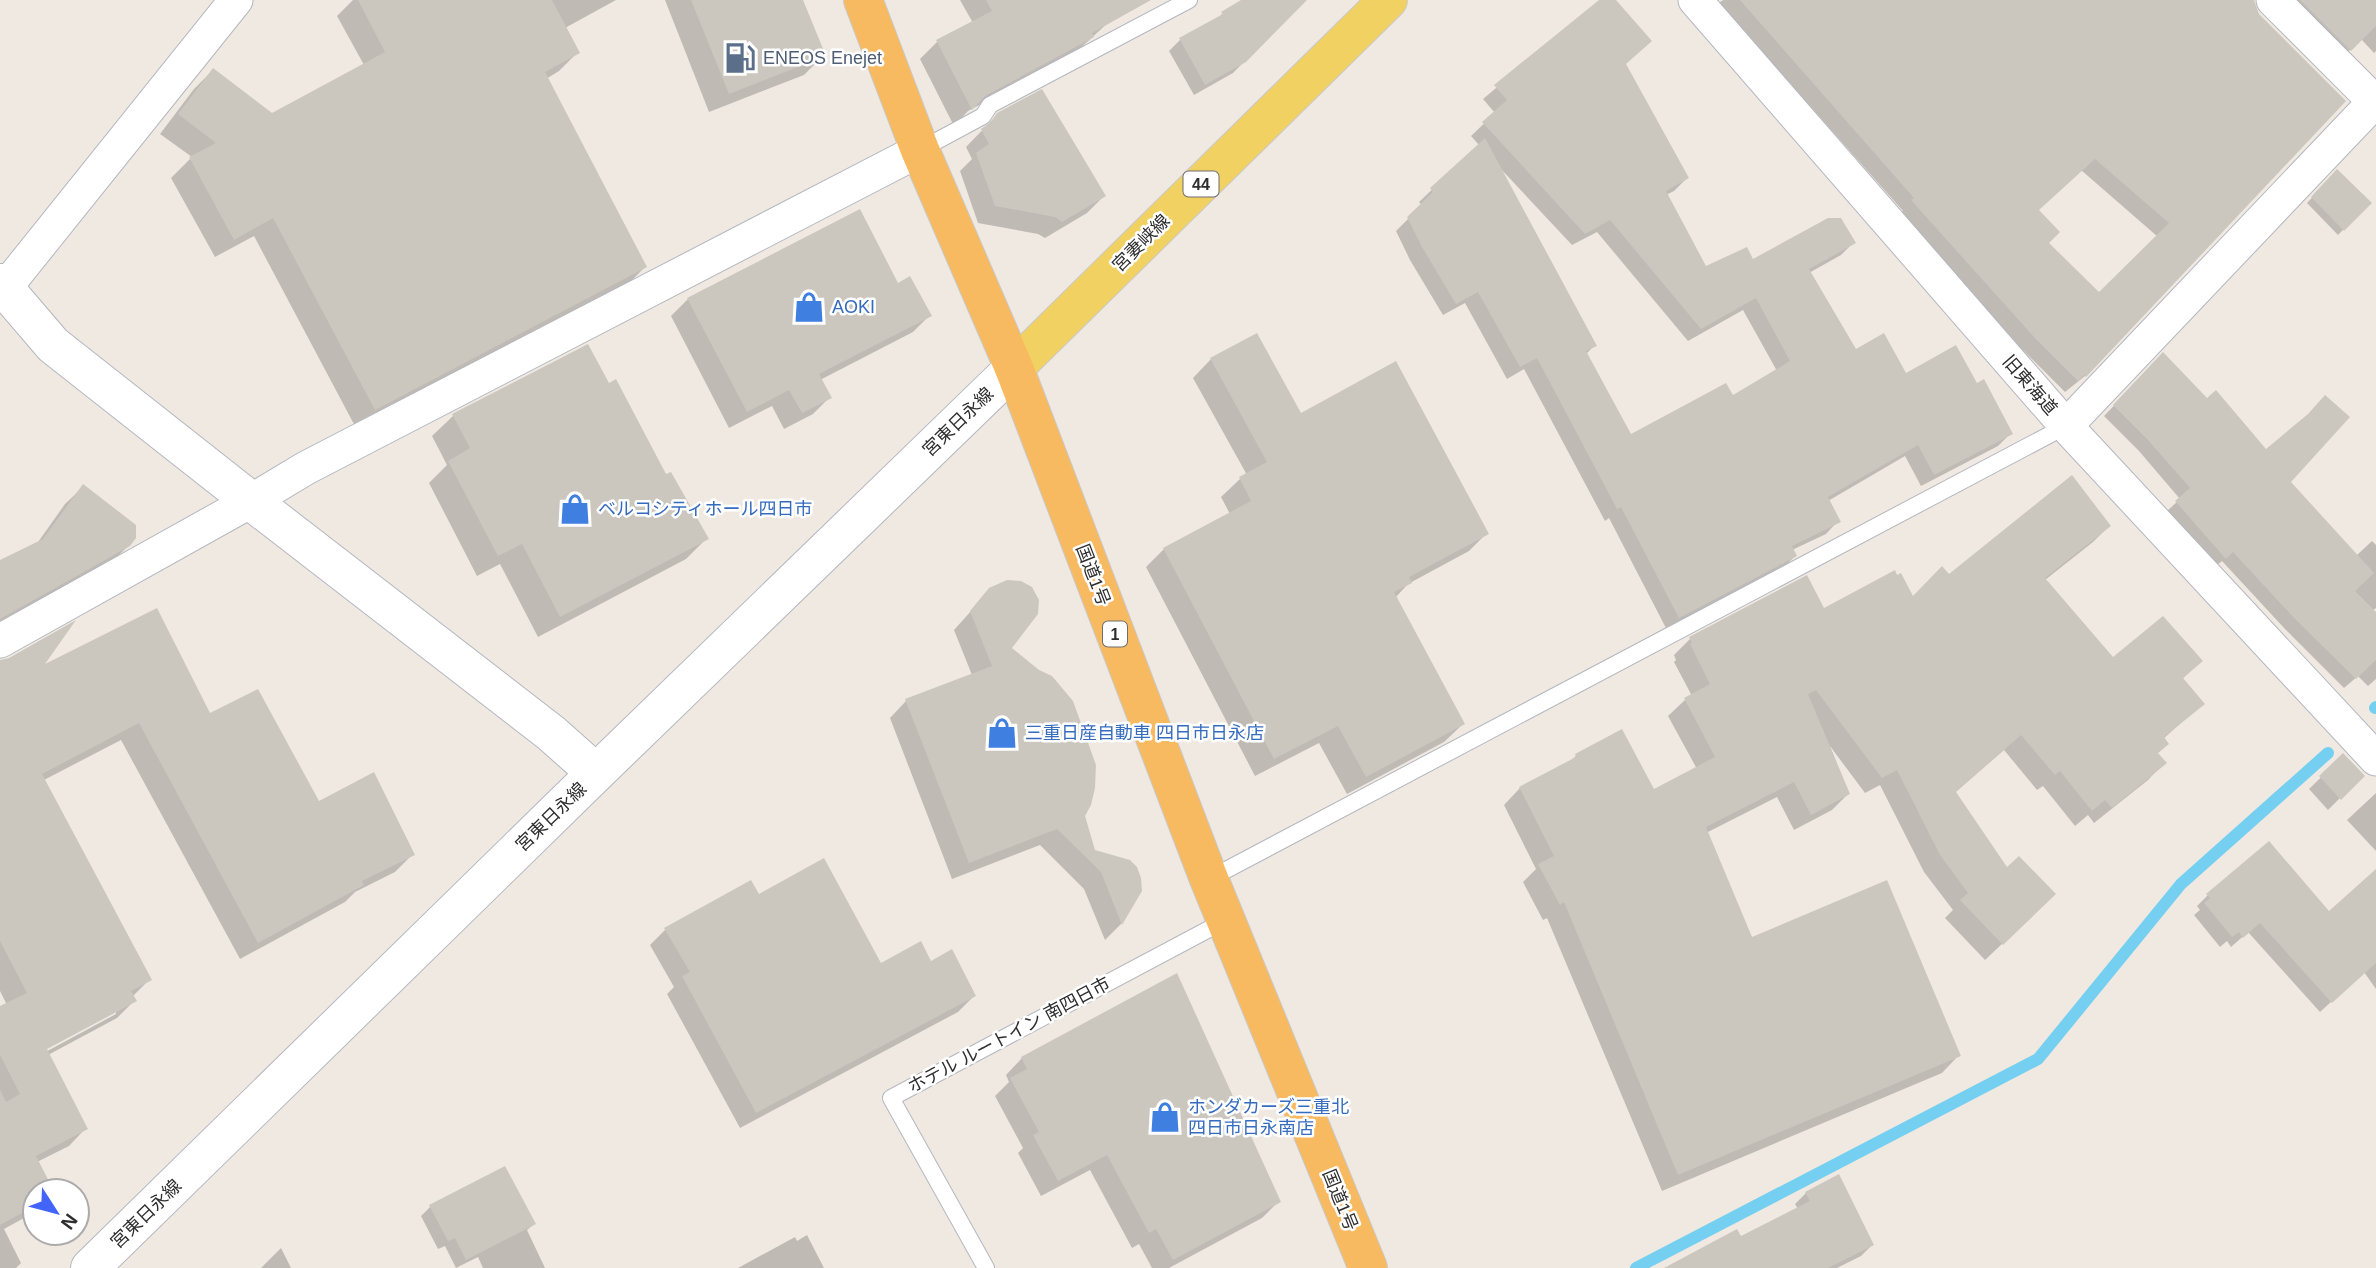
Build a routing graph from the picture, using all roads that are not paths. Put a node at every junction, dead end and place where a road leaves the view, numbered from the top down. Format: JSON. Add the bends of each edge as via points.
{"nodes":[{"id":1,"x":236,"y":0,"type":"edge"},
{"id":2,"x":863,"y":0,"type":"edge"},
{"id":3,"x":1189,"y":0,"type":"edge"},
{"id":4,"x":1388,"y":0,"type":"edge"},
{"id":5,"x":1695,"y":0,"type":"edge"},
{"id":6,"x":2273,"y":0,"type":"edge"},
{"id":7,"x":2375,"y":100,"type":"edge"},
{"id":8,"x":920,"y":150,"type":"junction"},
{"id":9,"x":2,"y":288,"type":"edge"},
{"id":10,"x":1014,"y":368,"type":"junction"},
{"id":11,"x":2066,"y":426,"type":"junction"},
{"id":12,"x":251,"y":502,"type":"junction"},
{"id":13,"x":0,"y":641,"type":"edge"},
{"id":14,"x":2373,"y":748,"type":"edge"},
{"id":15,"x":596,"y":773,"type":"junction"},
{"id":16,"x":1209,"y":879,"type":"junction"},
{"id":17,"x":1226,"y":920,"type":"junction"},
{"id":18,"x":90,"y":1268,"type":"edge"},
{"id":19,"x":986,"y":1268,"type":"edge"},
{"id":20,"x":1368,"y":1268,"type":"edge"}],
"edges":[{"from":1,"to":9,"type":"street"},
{"from":2,"to":8,"type":"highway","name":"国道1号","number":"1"},
{"from":3,"to":8,"type":"lane","via":[[990,105],[983,116]]},
{"from":4,"to":10,"type":"main road","name":"宮妻峡線","number":"44"},
{"from":5,"to":11,"type":"street","name":"旧東海道"},
{"from":6,"to":7,"type":"street"},
{"from":7,"to":11,"type":"street"},
{"from":8,"to":10,"type":"highway","name":"国道1号","number":"1"},
{"from":8,"to":12,"type":"street","via":[[306,468]]},
{"from":9,"to":12,"type":"main road","via":[[53,345]]},
{"from":10,"to":15,"type":"main road","name":"宮東日永線"},
{"from":10,"to":16,"type":"highway","name":"国道1号","number":"1"},
{"from":11,"to":14,"type":"street","name":"旧東海道"},
{"from":11,"to":16,"type":"lane"},
{"from":12,"to":13,"type":"street"},
{"from":12,"to":15,"type":"main road","via":[[551,733]]},
{"from":15,"to":18,"type":"main road","name":"宮東日永線"},
{"from":16,"to":17,"type":"highway","name":"国道1号","number":"1"},
{"from":17,"to":19,"type":"lane","name":"ホテル ルートイン 南四日市","via":[[891,1098]]},
{"from":17,"to":20,"type":"highway","name":"国道1号","number":"1"}]}
